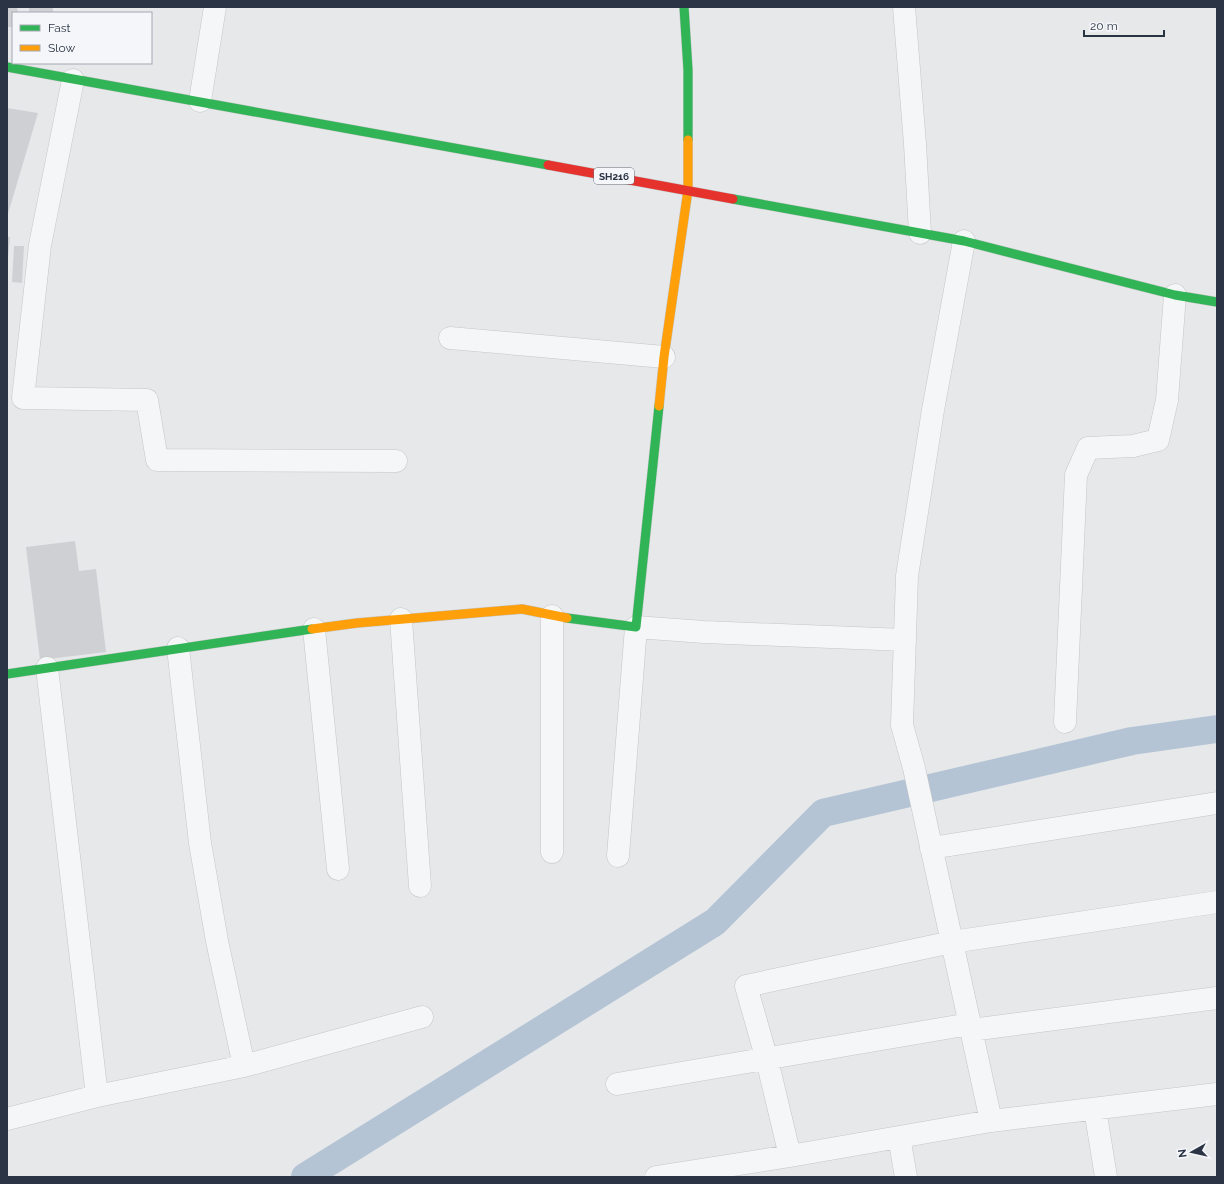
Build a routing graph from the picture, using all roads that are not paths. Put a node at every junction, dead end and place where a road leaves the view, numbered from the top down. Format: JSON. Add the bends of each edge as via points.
{"nodes":[{"id":1,"x":215,"y":7,"type":"edge"},
{"id":2,"x":684,"y":7,"type":"edge"},
{"id":3,"x":904,"y":7,"type":"edge"},
{"id":4,"x":7,"y":67,"type":"edge"},
{"id":5,"x":73,"y":80,"type":"junction"},
{"id":6,"x":200,"y":101,"type":"junction"},
{"id":7,"x":688,"y":190,"type":"junction"},
{"id":8,"x":920,"y":233,"type":"junction"},
{"id":9,"x":964,"y":240,"type":"junction"},
{"id":10,"x":1175,"y":294,"type":"junction"},
{"id":11,"x":1217,"y":302,"type":"edge"},
{"id":12,"x":450,"y":338,"type":"dead end"},
{"id":13,"x":664,"y":357,"type":"junction"},
{"id":14,"x":396,"y":461,"type":"dead end"},
{"id":15,"x":552,"y":616,"type":"junction"},
{"id":16,"x":401,"y":619,"type":"junction"},
{"id":17,"x":636,"y":627,"type":"junction"},
{"id":18,"x":314,"y":629,"type":"junction"},
{"id":19,"x":905,"y":640,"type":"junction"},
{"id":20,"x":178,"y":648,"type":"junction"},
{"id":21,"x":47,"y":668,"type":"junction"},
{"id":22,"x":7,"y":674,"type":"edge"},
{"id":23,"x":1066,"y":722,"type":"dead end"},
{"id":24,"x":1217,"y":803,"type":"edge"},
{"id":25,"x":931,"y":848,"type":"junction"},
{"id":26,"x":552,"y":852,"type":"dead end"},
{"id":27,"x":618,"y":856,"type":"dead end"},
{"id":28,"x":338,"y":869,"type":"dead end"},
{"id":29,"x":420,"y":886,"type":"dead end"},
{"id":30,"x":1217,"y":902,"type":"edge"},
{"id":31,"x":952,"y":942,"type":"junction"},
{"id":32,"x":1217,"y":998,"type":"edge"},
{"id":33,"x":422,"y":1017,"type":"dead end"},
{"id":34,"x":970,"y":1027,"type":"junction"},
{"id":35,"x":767,"y":1060,"type":"junction"},
{"id":36,"x":244,"y":1066,"type":"junction"},
{"id":37,"x":617,"y":1084,"type":"dead end"},
{"id":38,"x":1217,"y":1094,"type":"edge"},
{"id":39,"x":97,"y":1096,"type":"junction"},
{"id":40,"x":1095,"y":1109,"type":"junction"},
{"id":41,"x":7,"y":1119,"type":"edge"},
{"id":42,"x":991,"y":1121,"type":"junction"},
{"id":43,"x":899,"y":1137,"type":"junction"},
{"id":44,"x":790,"y":1156,"type":"junction"},
{"id":45,"x":723,"y":1172,"type":"edge"},
{"id":46,"x":656,"y":1177,"type":"edge"},
{"id":47,"x":906,"y":1177,"type":"edge"},
{"id":48,"x":1106,"y":1177,"type":"edge"}],
"edges":[{"from":1,"to":6,"type":"street"},
{"from":2,"to":7,"type":"street","via":[[688,70]]},
{"from":3,"to":8,"type":"street"},
{"from":4,"to":5,"type":"street","number":"SH216"},
{"from":5,"to":6,"type":"street","number":"SH216"},
{"from":5,"to":14,"type":"street","via":[[40,245],[24,398],[147,400],[157,460]]},
{"from":6,"to":7,"type":"street","number":"SH216"},
{"from":7,"to":8,"type":"street","number":"SH216"},
{"from":7,"to":13,"type":"street"},
{"from":8,"to":9,"type":"street","number":"SH216"},
{"from":9,"to":10,"type":"street","number":"SH216"},
{"from":9,"to":19,"type":"street","via":[[907,576]]},
{"from":10,"to":11,"type":"street","number":"SH216"},
{"from":10,"to":23,"type":"street","via":[[1166,400],[1158,440],[1133,446],[1088,448],[1076,474]]},
{"from":12,"to":13,"type":"street"},
{"from":13,"to":17,"type":"street"},
{"from":15,"to":16,"type":"street","via":[[522,609]]},
{"from":15,"to":17,"type":"street"},
{"from":15,"to":26,"type":"street"},
{"from":16,"to":18,"type":"street"},
{"from":16,"to":29,"type":"street"},
{"from":17,"to":19,"type":"street"},
{"from":17,"to":27,"type":"street"},
{"from":18,"to":20,"type":"street"},
{"from":18,"to":28,"type":"street"},
{"from":19,"to":25,"type":"street","via":[[902,725]]},
{"from":20,"to":21,"type":"street"},
{"from":20,"to":36,"type":"street","via":[[200,843],[217,941]]},
{"from":21,"to":22,"type":"street"},
{"from":21,"to":39,"type":"street"},
{"from":24,"to":25,"type":"street"},
{"from":25,"to":31,"type":"street"},
{"from":30,"to":31,"type":"street"},
{"from":31,"to":34,"type":"street"},
{"from":31,"to":35,"type":"street","via":[[746,986]]},
{"from":32,"to":34,"type":"street"},
{"from":33,"to":36,"type":"street"},
{"from":34,"to":35,"type":"street"},
{"from":34,"to":42,"type":"street"},
{"from":35,"to":37,"type":"street"},
{"from":35,"to":44,"type":"street"},
{"from":36,"to":39,"type":"street"},
{"from":38,"to":40,"type":"street"},
{"from":39,"to":41,"type":"street"},
{"from":40,"to":42,"type":"street"},
{"from":40,"to":48,"type":"street"},
{"from":42,"to":43,"type":"street"},
{"from":43,"to":44,"type":"street"},
{"from":43,"to":47,"type":"street"},
{"from":44,"to":45,"type":"street"},
{"from":45,"to":46,"type":"street"}]}
